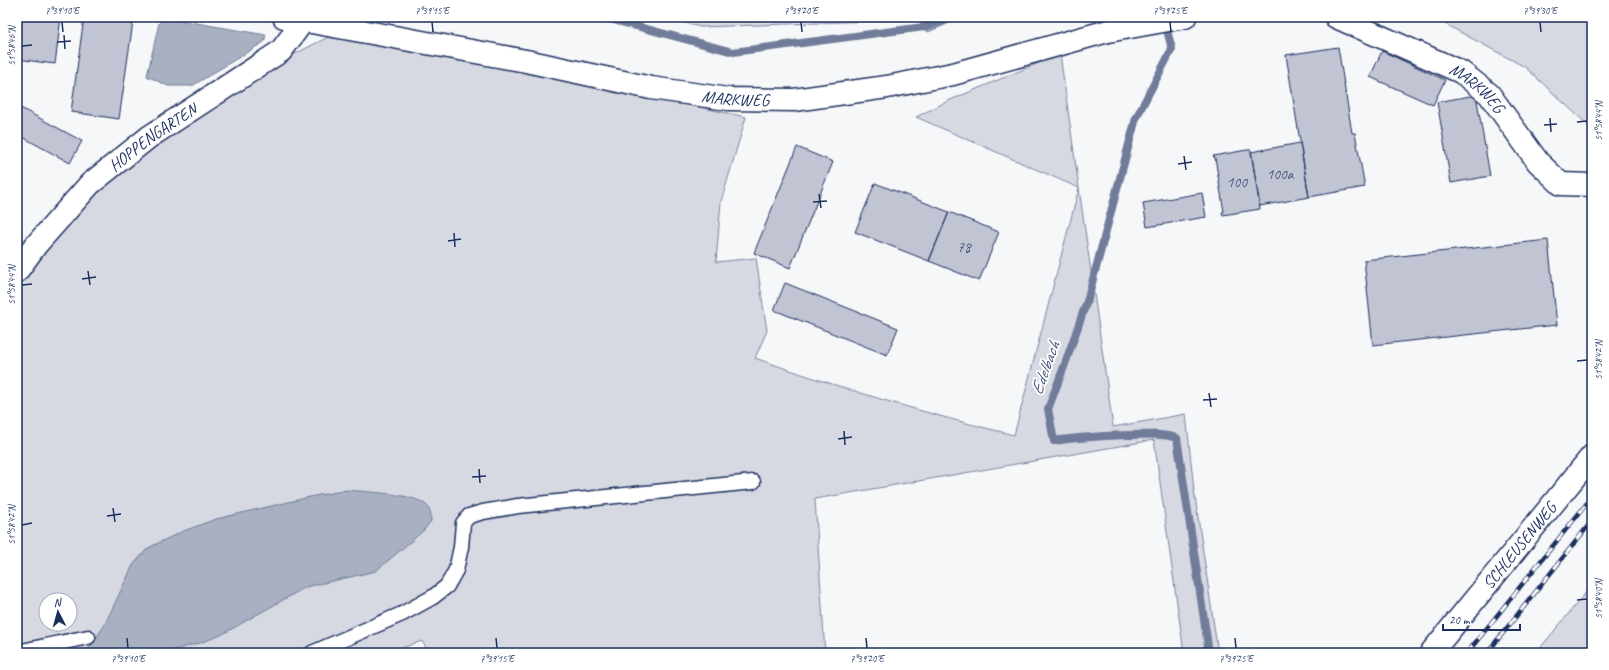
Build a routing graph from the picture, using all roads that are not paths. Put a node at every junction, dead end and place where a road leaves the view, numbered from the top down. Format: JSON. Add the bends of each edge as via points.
{"nodes":[{"id":1,"x":1185,"y":17,"type":"edge"},
{"id":2,"x":1336,"y":17,"type":"edge"},
{"id":3,"x":293,"y":19,"type":"edge"},
{"id":4,"x":1592,"y":185,"type":"edge"},
{"id":5,"x":17,"y":271,"type":"edge"},
{"id":6,"x":1592,"y":456,"type":"edge"},
{"id":7,"x":753,"y":482,"type":"dead end"},
{"id":8,"x":88,"y":637,"type":"dead end"},
{"id":9,"x":17,"y":652,"type":"edge"},
{"id":10,"x":312,"y":653,"type":"edge"},
{"id":11,"x":1431,"y":653,"type":"edge"}],
"edges":[{"from":1,"to":3,"type":"street","name":"MARKWEG","via":[[1108,31],[953,74],[887,87],[794,100],[728,100],[651,88],[526,61]]},
{"from":2,"to":4,"type":"street","name":"MARKWEG","via":[[1461,72],[1489,94],[1538,162],[1561,184]]},
{"from":3,"to":5,"type":"street","name":"HOPPENGARTEN","via":[[281,51],[149,137],[90,184],[36,244]]},
{"from":6,"to":11,"type":"street","name":"SCHLEUSENWEG"},
{"from":7,"to":10,"type":"lane","via":[[518,506],[469,516],[463,523],[456,570],[447,586],[402,614]]},
{"from":8,"to":9,"type":"lane"}]}
